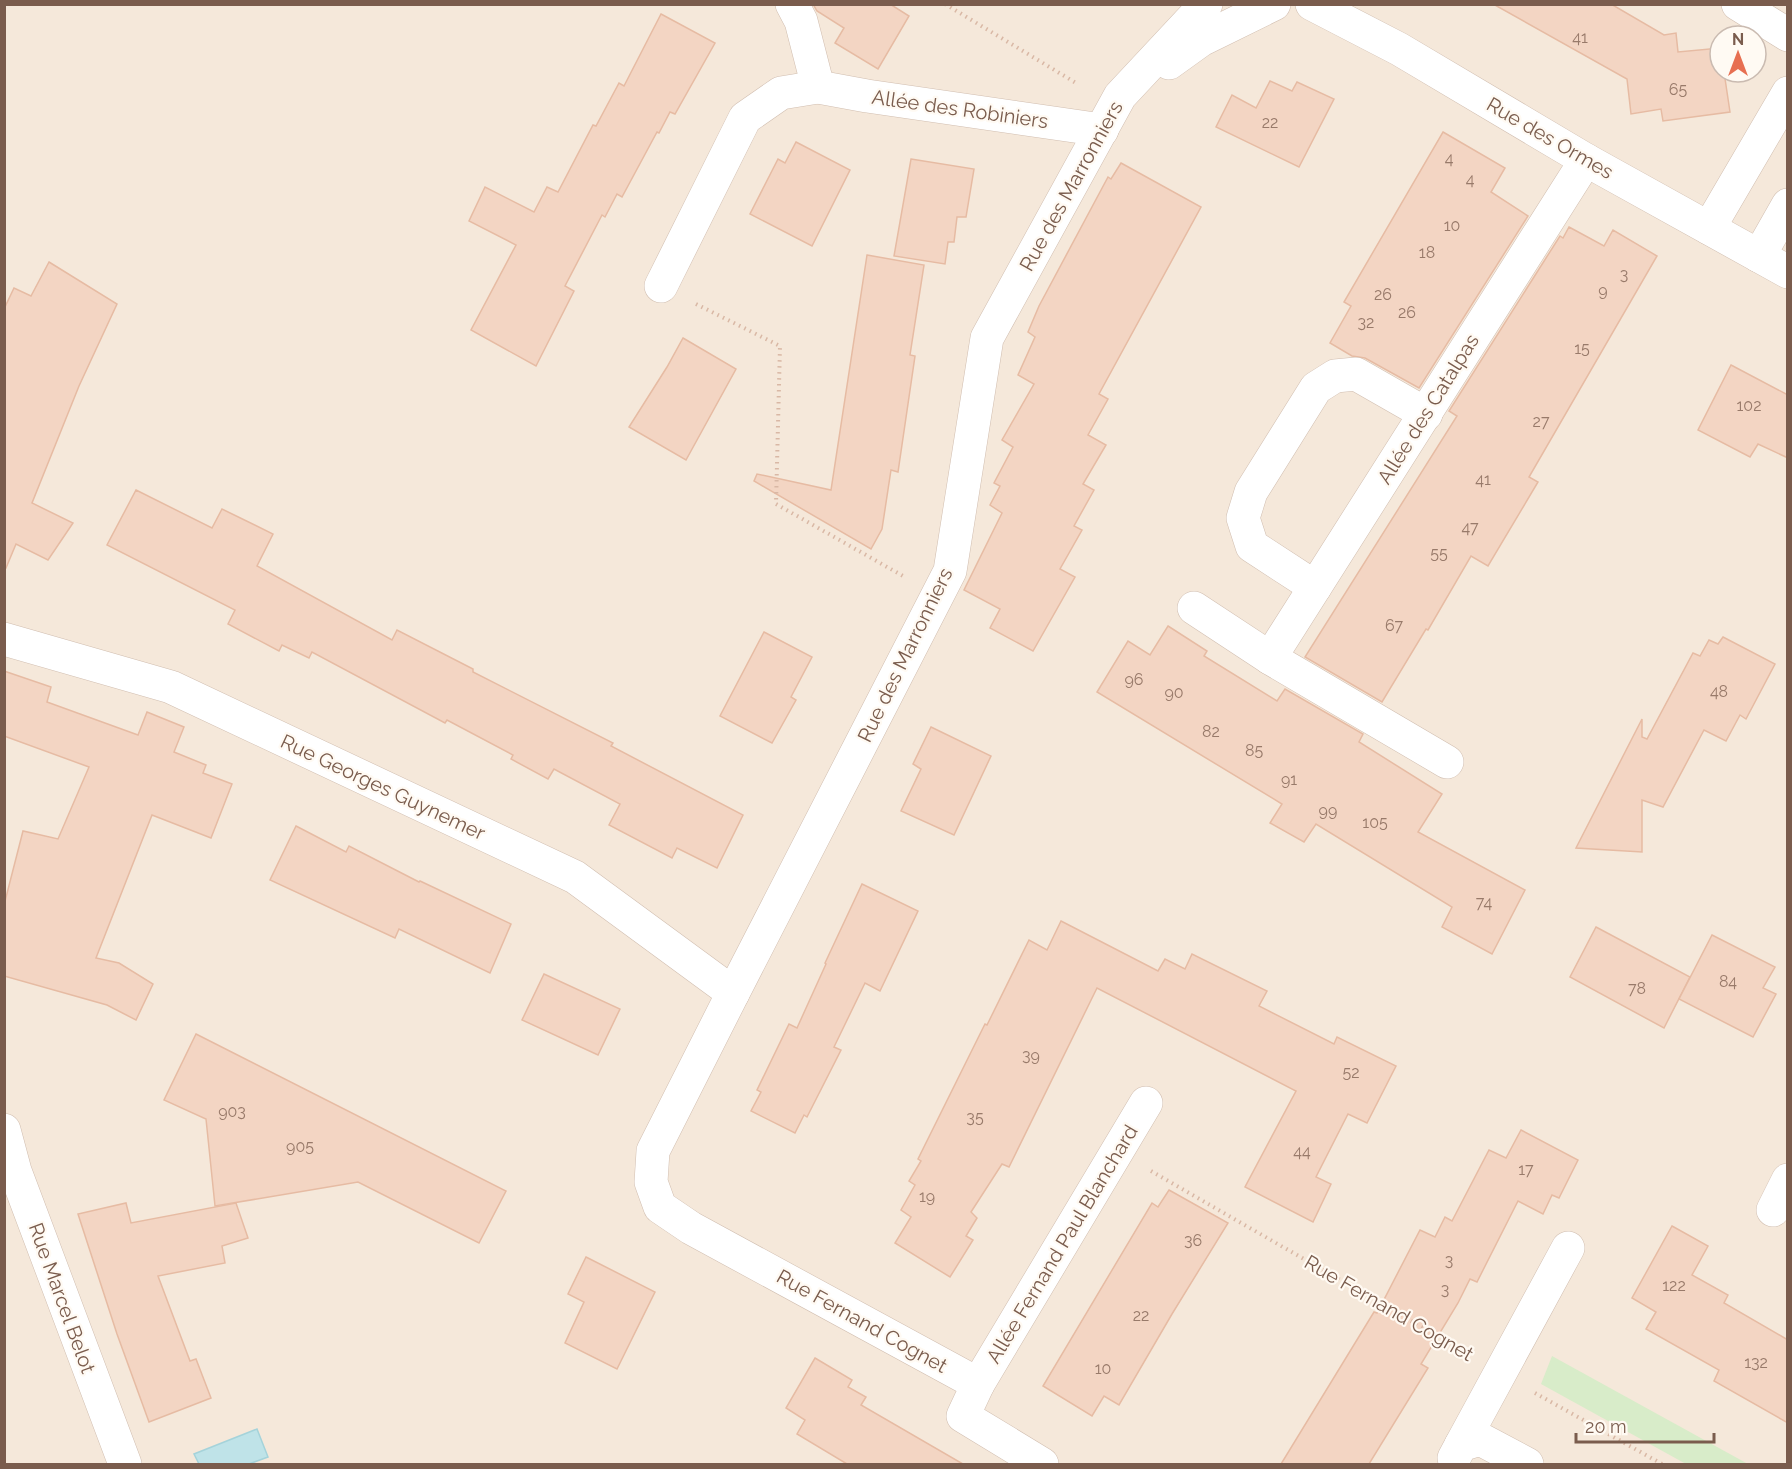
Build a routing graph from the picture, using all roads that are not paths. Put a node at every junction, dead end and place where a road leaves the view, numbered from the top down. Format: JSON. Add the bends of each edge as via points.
{"nodes":[{"id":1,"x":792,"y":4,"type":"edge"},
{"id":2,"x":1206,"y":4,"type":"edge"},
{"id":3,"x":1275,"y":4,"type":"edge"},
{"id":4,"x":1312,"y":4,"type":"edge"},
{"id":5,"x":1738,"y":4,"type":"edge"},
{"id":6,"x":1788,"y":35,"type":"edge"},
{"id":7,"x":818,"y":87,"type":"junction"},
{"id":8,"x":1788,"y":93,"type":"edge"},
{"id":9,"x":1112,"y":111,"type":"junction"},
{"id":10,"x":1586,"y":160,"type":"junction"},
{"id":11,"x":1788,"y":205,"type":"edge"},
{"id":12,"x":1708,"y":228,"type":"junction"},
{"id":13,"x":1759,"y":256,"type":"junction"},
{"id":14,"x":1788,"y":272,"type":"edge"},
{"id":15,"x":661,"y":286,"type":"road end"},
{"id":16,"x":1426,"y":414,"type":"junction"},
{"id":17,"x":1315,"y":587,"type":"junction"},
{"id":18,"x":1194,"y":608,"type":"dead end"},
{"id":19,"x":4,"y":639,"type":"edge"},
{"id":20,"x":1270,"y":658,"type":"junction"},
{"id":21,"x":1447,"y":762,"type":"dead end"},
{"id":22,"x":733,"y":993,"type":"junction"},
{"id":23,"x":1146,"y":1103,"type":"dead end"},
{"id":24,"x":4,"y":1130,"type":"edge"},
{"id":25,"x":1788,"y":1180,"type":"edge"},
{"id":26,"x":651,"y":1182,"type":"joint"},
{"id":27,"x":1773,"y":1210,"type":"dead end"},
{"id":28,"x":1568,"y":1248,"type":"dead end"},
{"id":29,"x":978,"y":1384,"type":"junction"},
{"id":30,"x":1455,"y":1455,"type":"edge"},
{"id":31,"x":125,"y":1464,"type":"edge"},
{"id":32,"x":1042,"y":1464,"type":"edge"},
{"id":33,"x":1527,"y":1464,"type":"edge"}],
"edges":[{"from":1,"to":7,"type":"street","via":[[801,21]]},
{"from":2,"to":9,"type":"street","name":"Rue des Marronniers"},
{"from":3,"to":9,"type":"street","via":[[1201,40]]},
{"from":4,"to":10,"type":"street","name":"Rue des Ormes","via":[[1399,49]]},
{"from":5,"to":6,"type":"street"},
{"from":7,"to":9,"type":"street","name":"Allée des Robiniers","via":[[867,96]]},
{"from":7,"to":15,"type":"street","name":"Allée des Robiniers","via":[[781,93],[745,118]]},
{"from":8,"to":12,"type":"street"},
{"from":9,"to":22,"type":"street","name":"Rue des Marronniers","via":[[987,338],[950,571]]},
{"from":10,"to":12,"type":"street","name":"Rue des Ormes"},
{"from":10,"to":16,"type":"street","name":"Allée des Catalpas"},
{"from":11,"to":13,"type":"street"},
{"from":12,"to":13,"type":"street","name":"Rue des Ormes"},
{"from":13,"to":14,"type":"street","name":"Rue des Ormes"},
{"from":16,"to":17,"type":"street","name":"Allée des Catalpas"},
{"from":16,"to":17,"type":"street","via":[[1356,374],[1335,376],[1316,388],[1251,492],[1243,518],[1252,546]]},
{"from":17,"to":20,"type":"street","name":"Allée des Catalpas"},
{"from":18,"to":20,"type":"street"},
{"from":19,"to":22,"type":"street","name":"Rue Georges Guynemer","via":[[171,687],[575,877]]},
{"from":20,"to":21,"type":"street"},
{"from":22,"to":26,"type":"street","name":"Rue des Marronniers","via":[[653,1151]]},
{"from":23,"to":29,"type":"street","name":"Allée Fernand Paul Blanchard"},
{"from":24,"to":31,"type":"street","name":"Rue Marcel Belot","via":[[15,1171]]},
{"from":25,"to":27,"type":"street"},
{"from":26,"to":29,"type":"street","name":"Rue Fernand Cognet","via":[[660,1207],[691,1228]]},
{"from":28,"to":30,"type":"street"},
{"from":29,"to":32,"type":"street","via":[[963,1416]]},
{"from":30,"to":33,"type":"street","via":[[1480,1439]]}]}
